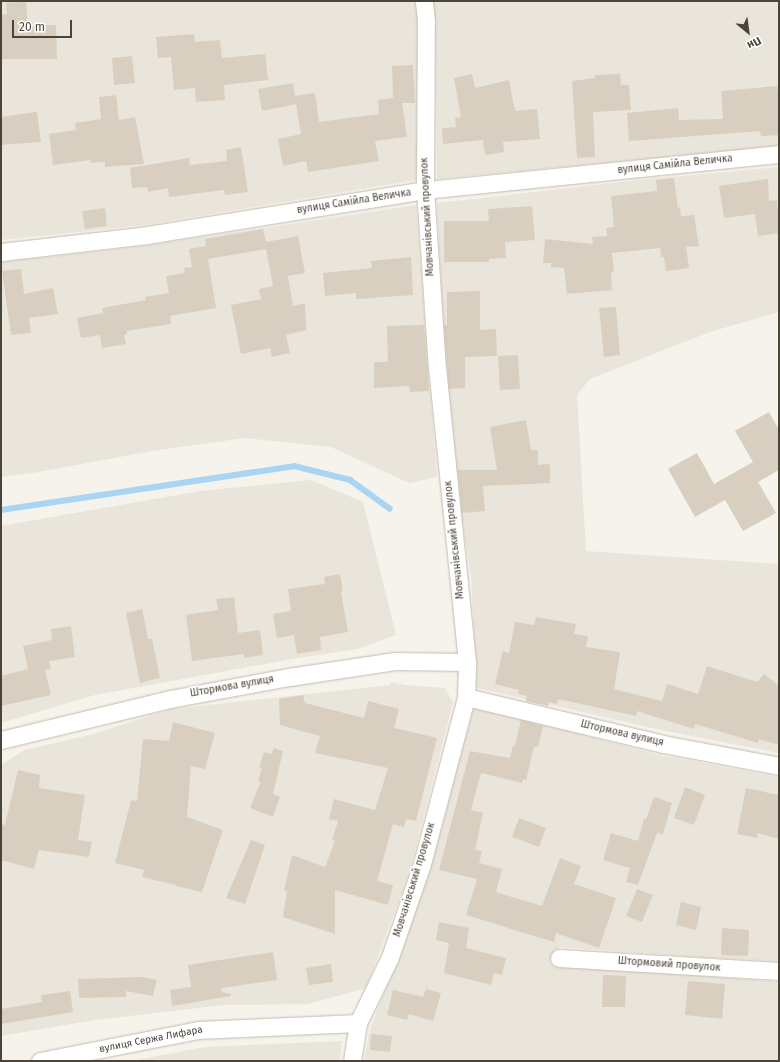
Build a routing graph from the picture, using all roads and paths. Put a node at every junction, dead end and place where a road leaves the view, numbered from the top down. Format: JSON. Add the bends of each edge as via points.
{"nodes":[{"id":1,"x":424,"y":1,"type":"edge"},
{"id":2,"x":779,"y":154,"type":"edge"},
{"id":3,"x":425,"y":190,"type":"junction"},
{"id":4,"x":1,"y":252,"type":"edge"},
{"id":5,"x":467,"y":662,"type":"junction"},
{"id":6,"x":466,"y":697,"type":"junction"},
{"id":7,"x":1,"y":740,"type":"edge"},
{"id":8,"x":779,"y":766,"type":"edge"},
{"id":9,"x":559,"y":958,"type":"dead end"},
{"id":10,"x":779,"y":971,"type":"edge"},
{"id":11,"x":358,"y":1023,"type":"junction"},
{"id":12,"x":40,"y":1061,"type":"edge"},
{"id":13,"x":352,"y":1061,"type":"edge"}],
"edges":[{"from":1,"to":3,"type":"street","name":"Мовчанівський провулок"},
{"from":2,"to":3,"type":"street","name":"вулиця Самійла Величка"},
{"from":3,"to":4,"type":"street","name":"вулиця Самійла Величка","via":[[147,236]]},
{"from":3,"to":5,"type":"street","name":"Мовчанівський провулок","via":[[437,369]]},
{"from":5,"to":6,"type":"street","name":"Мовчанівський провулок"},
{"from":5,"to":7,"type":"street","name":"Штормова вулиця","via":[[395,661],[289,677],[170,698]]},
{"from":6,"to":8,"type":"street","name":"Штормова вулиця","via":[[663,744]]},
{"from":6,"to":11,"type":"street","name":"Мовчанівський провулок","via":[[422,864],[390,957]]},
{"from":9,"to":10,"type":"street","name":"Штормовий провулок"},
{"from":11,"to":12,"type":"street","name":"вулиця Сержа Лифара","via":[[198,1030]]},
{"from":11,"to":13,"type":"street","name":"Мовчанівський провулок"}]}
